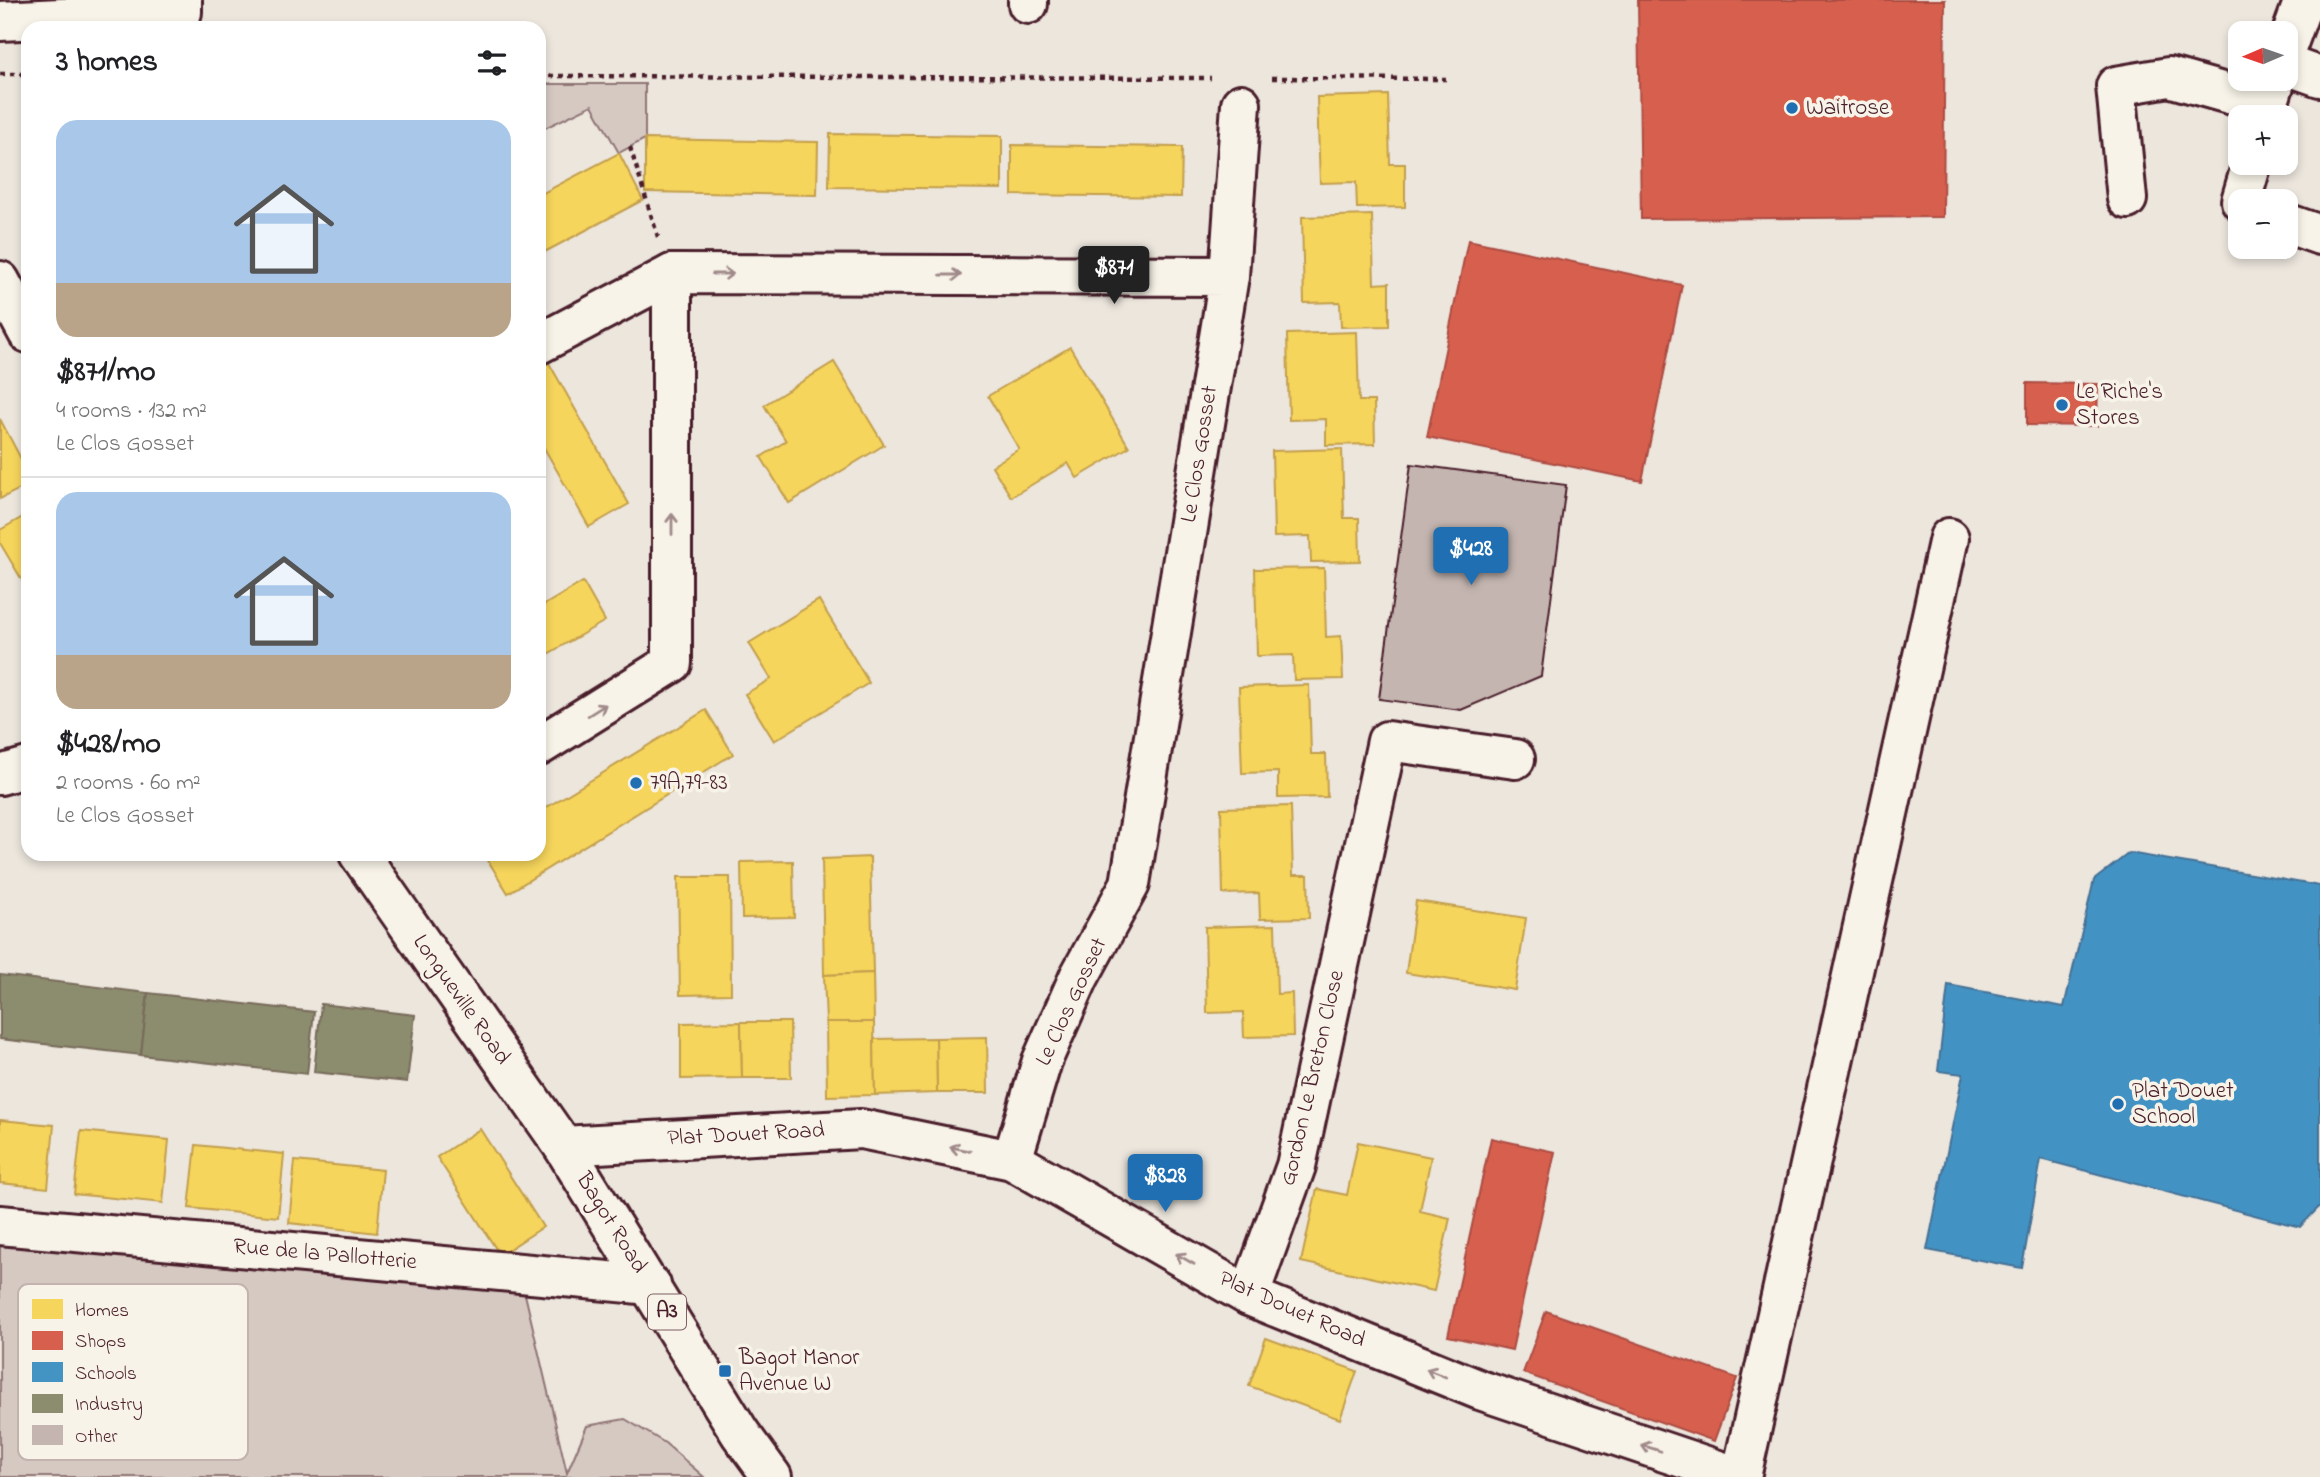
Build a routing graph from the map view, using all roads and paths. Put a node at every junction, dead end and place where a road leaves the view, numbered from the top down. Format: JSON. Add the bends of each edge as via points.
{"nodes":[{"id":1,"x":182,"y":0,"type":"edge"},
{"id":2,"x":2304,"y":0,"type":"edge"},
{"id":3,"x":0,"y":21,"type":"edge"},
{"id":4,"x":2296,"y":21,"type":"edge"},
{"id":5,"x":2298,"y":69,"type":"edge"},
{"id":6,"x":0,"y":74,"type":"edge"},
{"id":7,"x":21,"y":74,"type":"edge"},
{"id":8,"x":546,"y":76,"type":"edge"},
{"id":9,"x":2320,"y":77,"type":"edge"},
{"id":10,"x":1446,"y":79,"type":"dead end"},
{"id":11,"x":1243,"y":87,"type":"junction"},
{"id":12,"x":2269,"y":100,"type":"edge"},
{"id":13,"x":630,"y":147,"type":"dead end"},
{"id":14,"x":2127,"y":199,"type":"dead end"},
{"id":15,"x":2298,"y":227,"type":"edge"},
{"id":16,"x":2320,"y":235,"type":"edge"},
{"id":17,"x":673,"y":274,"type":"junction"},
{"id":18,"x":1229,"y":276,"type":"junction"},
{"id":19,"x":0,"y":281,"type":"edge"},
{"id":20,"x":21,"y":320,"type":"edge"},
{"id":21,"x":546,"y":340,"type":"edge"},
{"id":22,"x":1948,"y":538,"type":"dead end"},
{"id":23,"x":546,"y":742,"type":"edge"},
{"id":24,"x":1515,"y":759,"type":"dead end"},
{"id":25,"x":367,"y":861,"type":"edge"},
{"id":26,"x":562,"y":1146,"type":"junction"},
{"id":27,"x":1012,"y":1160,"type":"junction"},
{"id":28,"x":0,"y":1225,"type":"edge"},
{"id":29,"x":651,"y":1285,"type":"junction"},
{"id":30,"x":1249,"y":1296,"type":"junction"},
{"id":31,"x":772,"y":1477,"type":"edge"},
{"id":32,"x":1740,"y":1477,"type":"edge"}],
"edges":[{"from":1,"to":3,"type":"street","via":[[181,12]]},
{"from":2,"to":4,"type":"street"},
{"from":5,"to":9,"type":"street"},
{"from":6,"to":7,"type":"path"},
{"from":8,"to":11,"type":"path"},
{"from":10,"to":11,"type":"path"},
{"from":11,"to":18,"type":"street","name":"Le Clos Gosset"},
{"from":12,"to":14,"type":"street","via":[[2169,76],[2116,86]]},
{"from":13,"to":17,"type":"path","via":[[647,210]]},
{"from":15,"to":16,"type":"street"},
{"from":17,"to":18,"type":"street","one_way":true},
{"from":17,"to":21,"type":"street"},
{"from":23,"to":17,"type":"street","one_way":true,"via":[[672,663]]},
{"from":18,"to":27,"type":"street","name":"Le Clos Gosset","via":[[1130,884],[1079,977],[1042,1061]]},
{"from":19,"to":20,"type":"street"},
{"from":22,"to":32,"type":"street"},
{"from":24,"to":30,"type":"street","name":"Gordon Le Breton Close","via":[[1387,741],[1296,1166]]},
{"from":25,"to":26,"type":"street","name":"Longueville Road","number":"A3"},
{"from":27,"to":26,"type":"street","name":"Plat Douet Road","one_way":true,"via":[[861,1129]]},
{"from":26,"to":29,"type":"street","name":"Bagot Road","number":"A3"},
{"from":30,"to":27,"type":"street","name":"Plat Douet Road","one_way":true},
{"from":28,"to":29,"type":"street","name":"Rue de la Pallotterie"},
{"from":29,"to":31,"type":"street","name":"Bagot Road","number":"A3","via":[[740,1433]]},
{"from":32,"to":30,"type":"street","name":"Plat Douet Road","one_way":true,"via":[[1480,1390]]}]}
